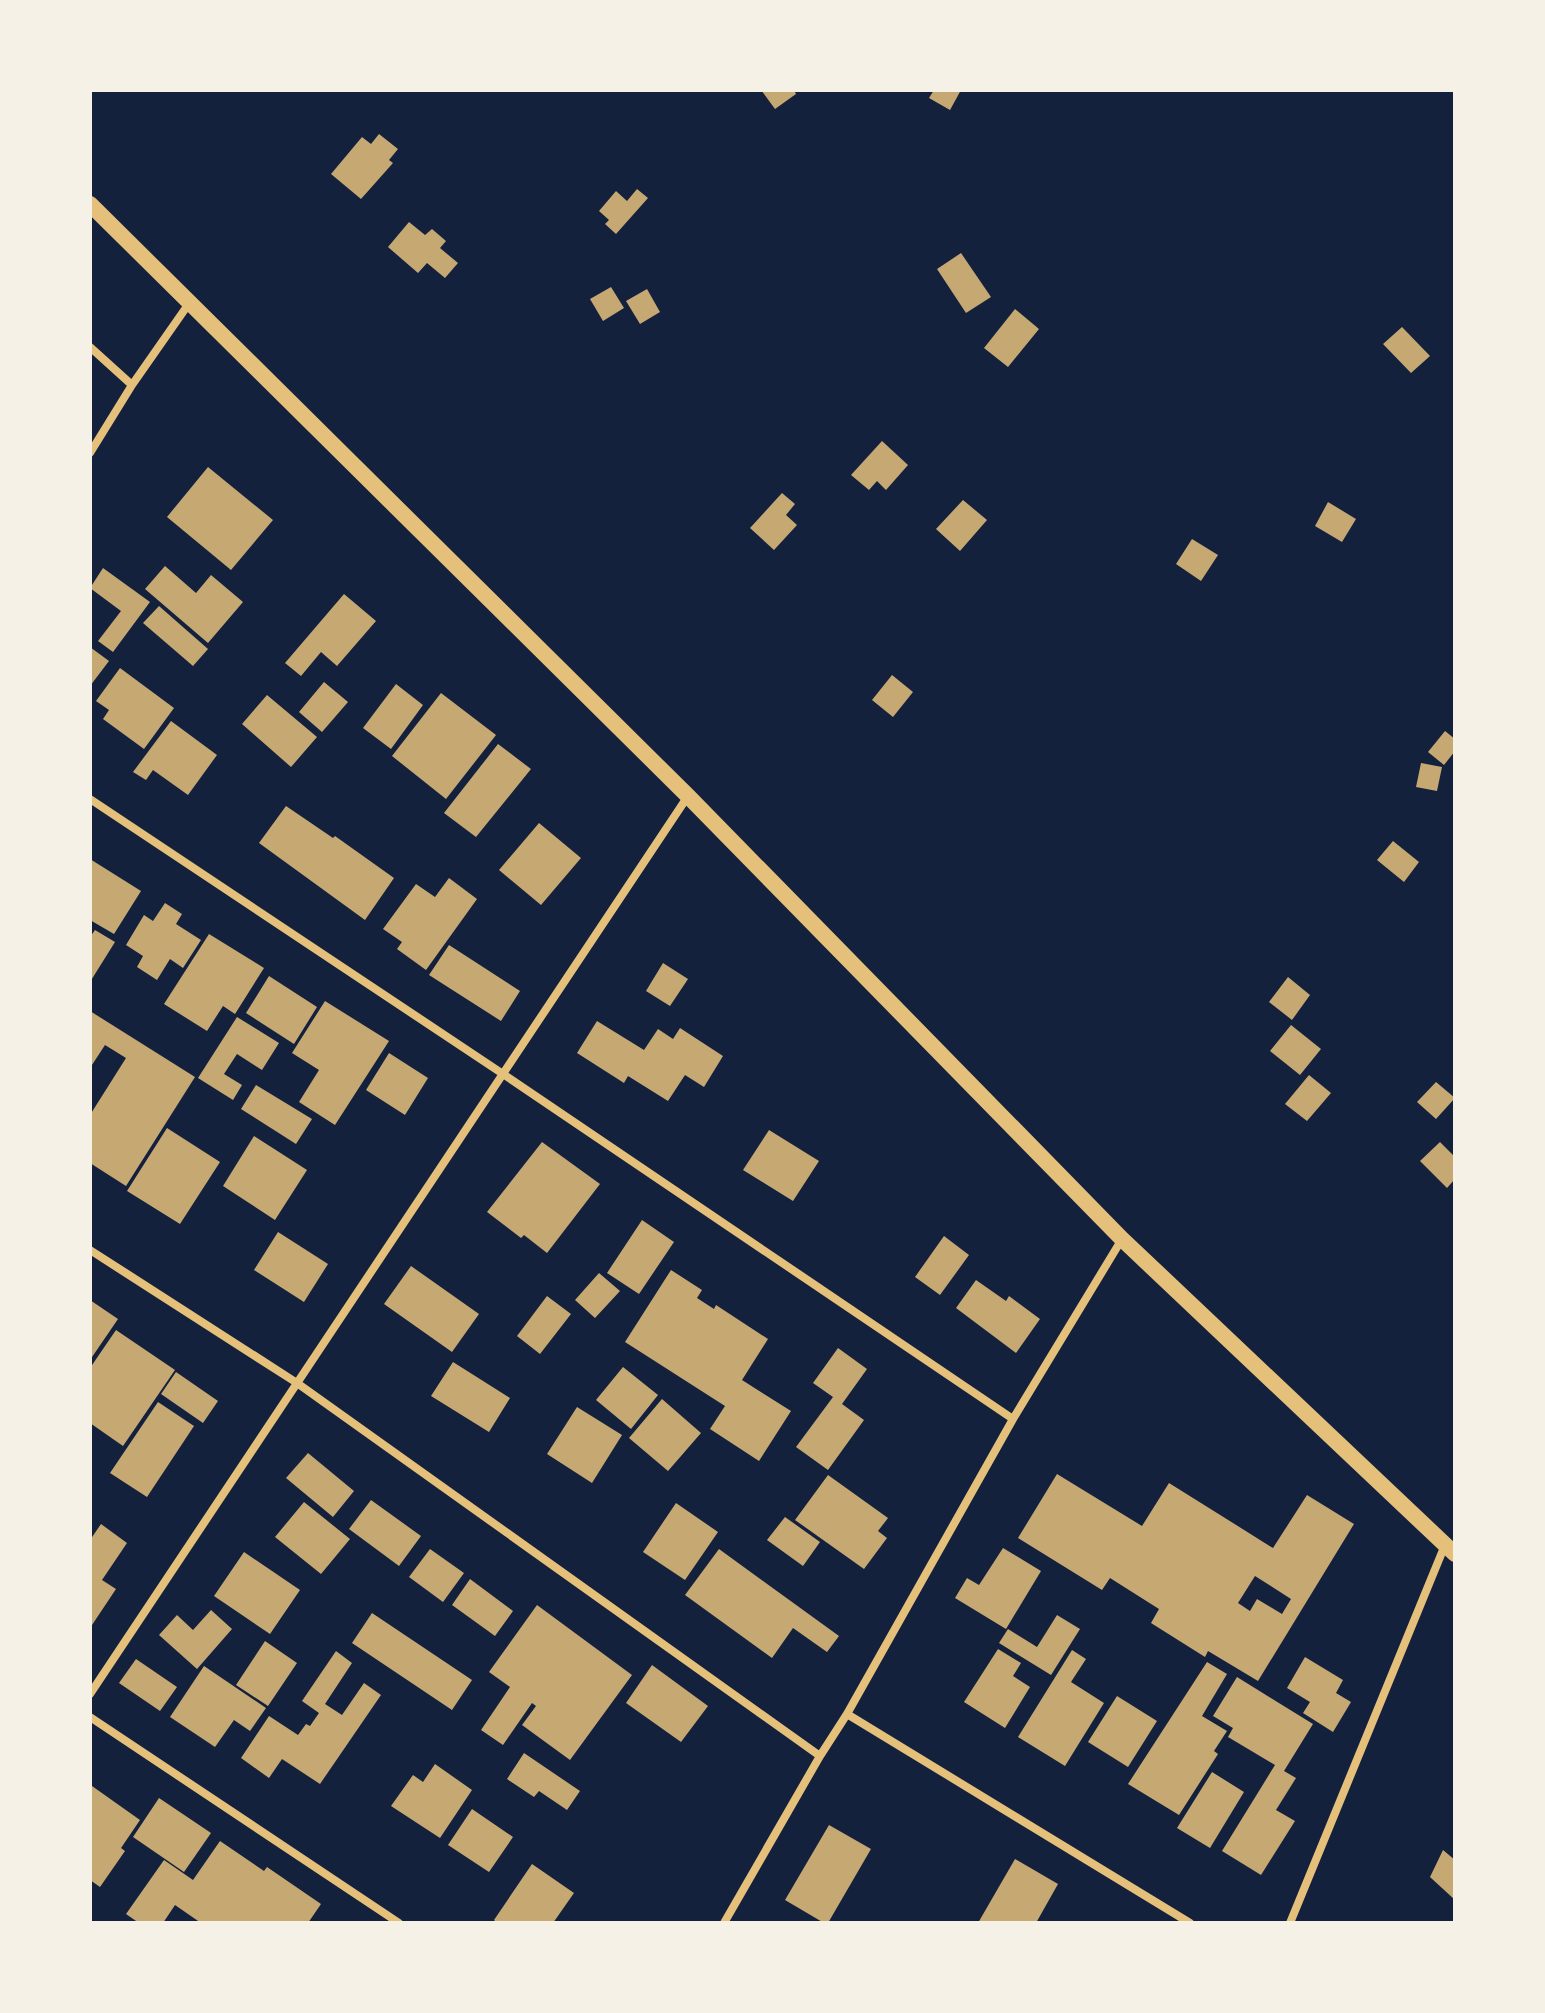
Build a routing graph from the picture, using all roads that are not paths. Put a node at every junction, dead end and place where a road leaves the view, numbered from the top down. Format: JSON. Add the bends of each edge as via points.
{"nodes":[{"id":1,"x":90,"y":204,"type":"edge"},
{"id":2,"x":190,"y":302,"type":"junction"},
{"id":3,"x":90,"y":347,"type":"edge"},
{"id":4,"x":132,"y":385,"type":"junction"},
{"id":5,"x":90,"y":453,"type":"edge"},
{"id":6,"x":688,"y":796,"type":"junction"},
{"id":7,"x":90,"y":799,"type":"edge"},
{"id":8,"x":503,"y":1074,"type":"junction"},
{"id":9,"x":1122,"y":1239,"type":"junction"},
{"id":10,"x":90,"y":1250,"type":"edge"},
{"id":11,"x":297,"y":1383,"type":"junction"},
{"id":12,"x":1013,"y":1419,"type":"junction"},
{"id":13,"x":1450,"y":1550,"type":"edge"},
{"id":14,"x":90,"y":1694,"type":"edge"},
{"id":15,"x":847,"y":1714,"type":"junction"},
{"id":16,"x":90,"y":1717,"type":"edge"},
{"id":17,"x":820,"y":1756,"type":"junction"},
{"id":18,"x":399,"y":1923,"type":"edge"},
{"id":19,"x":724,"y":1923,"type":"edge"},
{"id":20,"x":1190,"y":1923,"type":"edge"},
{"id":21,"x":1290,"y":1923,"type":"edge"}],
"edges":[{"from":1,"to":2,"type":"main road"},
{"from":2,"to":4,"type":"street"},
{"from":2,"to":6,"type":"main road"},
{"from":3,"to":4,"type":"street"},
{"from":4,"to":5,"type":"street"},
{"from":6,"to":8,"type":"street"},
{"from":6,"to":9,"type":"main road"},
{"from":7,"to":8,"type":"street"},
{"from":8,"to":11,"type":"street"},
{"from":8,"to":12,"type":"street"},
{"from":9,"to":12,"type":"street"},
{"from":9,"to":13,"type":"main road"},
{"from":10,"to":11,"type":"street"},
{"from":11,"to":14,"type":"street"},
{"from":11,"to":17,"type":"street"},
{"from":12,"to":15,"type":"street"},
{"from":13,"to":21,"type":"street"},
{"from":15,"to":17,"type":"street"},
{"from":15,"to":20,"type":"street"},
{"from":16,"to":18,"type":"street"},
{"from":17,"to":19,"type":"street"}]}
